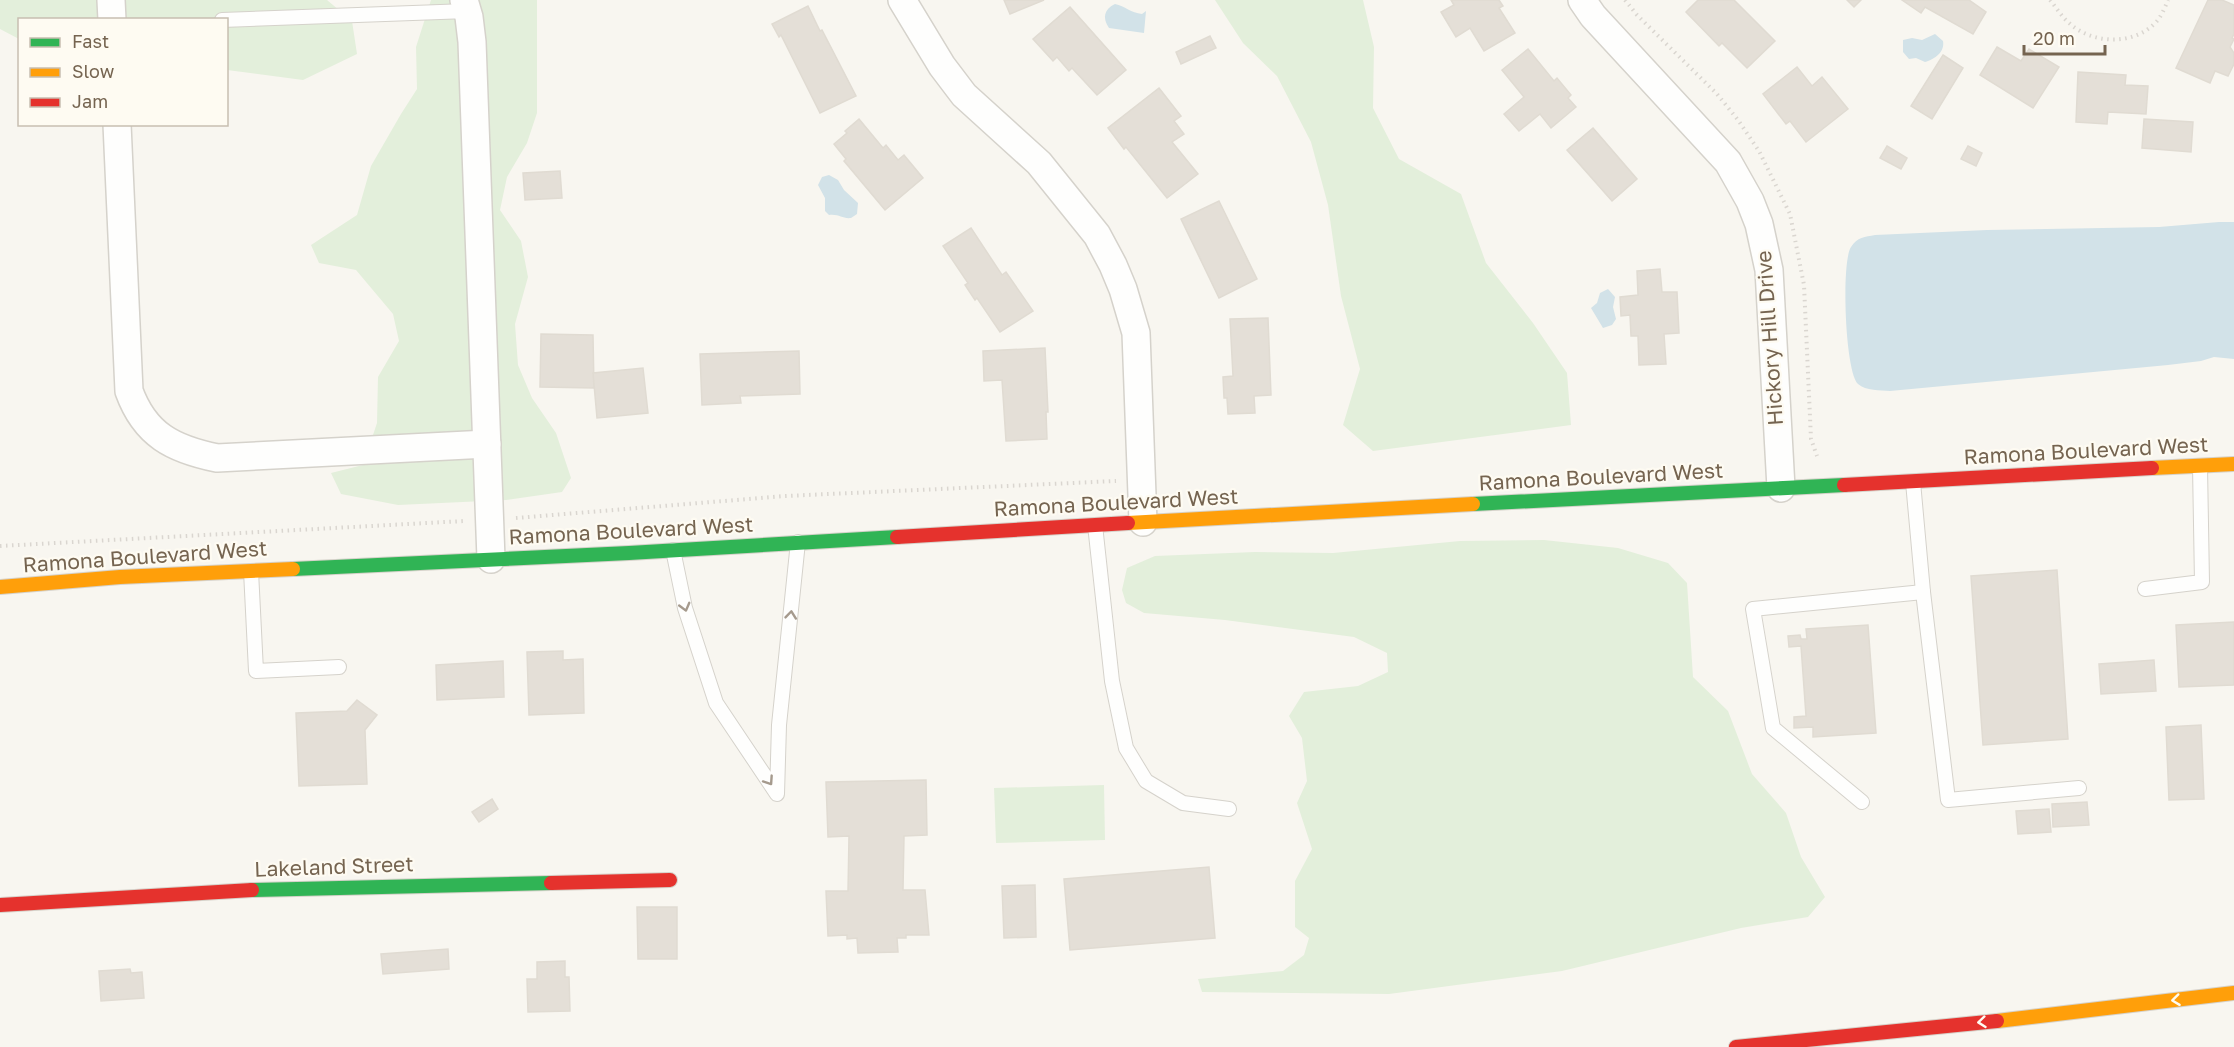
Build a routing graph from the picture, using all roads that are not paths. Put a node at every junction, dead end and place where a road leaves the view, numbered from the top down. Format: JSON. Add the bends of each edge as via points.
{"nodes":[{"id":1,"x":111,"y":0,"type":"edge"},
{"id":2,"x":902,"y":0,"type":"edge"},
{"id":3,"x":1582,"y":0,"type":"edge"},
{"id":4,"x":466,"y":5,"type":"edge"},
{"id":5,"x":112,"y":18,"type":"edge"},
{"id":6,"x":228,"y":20,"type":"edge"},
{"id":7,"x":117,"y":126,"type":"edge"},
{"id":8,"x":487,"y":444,"type":"junction"},
{"id":9,"x":2234,"y":464,"type":"edge"},
{"id":10,"x":2200,"y":466,"type":"junction"},
{"id":11,"x":1913,"y":482,"type":"junction"},
{"id":12,"x":1781,"y":488,"type":"junction"},
{"id":13,"x":1143,"y":522,"type":"junction"},
{"id":14,"x":1095,"y":525,"type":"junction"},
{"id":15,"x":798,"y":542,"type":"junction"},
{"id":16,"x":673,"y":550,"type":"junction"},
{"id":17,"x":491,"y":559,"type":"junction"},
{"id":18,"x":251,"y":571,"type":"junction"},
{"id":19,"x":0,"y":587,"type":"edge"},
{"id":20,"x":2145,"y":589,"type":"dead end"},
{"id":21,"x":1923,"y":592,"type":"junction"},
{"id":22,"x":339,"y":668,"type":"dead end"},
{"id":23,"x":2079,"y":788,"type":"dead end"},
{"id":24,"x":1862,"y":802,"type":"dead end"},
{"id":25,"x":1228,"y":809,"type":"dead end"},
{"id":26,"x":670,"y":880,"type":"dead end"},
{"id":27,"x":0,"y":904,"type":"edge"},
{"id":28,"x":2234,"y":993,"type":"edge"},
{"id":29,"x":1736,"y":1047,"type":"edge"}],
"edges":[{"from":1,"to":5,"type":"street"},
{"from":2,"to":13,"type":"street","via":[[964,95],[1039,163],[1097,235],[1113,265],[1136,333]]},
{"from":3,"to":12,"type":"street","name":"Hickory Hill Drive","via":[[1728,162],[1750,201],[1769,270]]},
{"from":4,"to":6,"type":"lane"},
{"from":4,"to":8,"type":"street","via":[[472,42]]},
{"from":7,"to":8,"type":"street","via":[[129,391],[145,420],[166,442],[217,458]]},
{"from":8,"to":17,"type":"street"},
{"from":9,"to":10,"type":"main road","name":"Ramona Boulevard West"},
{"from":10,"to":11,"type":"main road","name":"Ramona Boulevard West"},
{"from":10,"to":20,"type":"lane","via":[[2202,582]]},
{"from":11,"to":12,"type":"main road","name":"Ramona Boulevard West"},
{"from":11,"to":21,"type":"lane"},
{"from":12,"to":13,"type":"main road","name":"Ramona Boulevard West"},
{"from":13,"to":14,"type":"main road","name":"Ramona Boulevard West"},
{"from":14,"to":15,"type":"main road","name":"Ramona Boulevard West"},
{"from":14,"to":25,"type":"lane","via":[[1112,681],[1126,748],[1146,781],[1174,798],[1183,803]]},
{"from":15,"to":16,"type":"main road","name":"Ramona Boulevard West"},
{"from":16,"to":15,"type":"lane","one_way":true,"via":[[685,608],[716,703],[777,794],[779,725]]},
{"from":16,"to":17,"type":"main road","name":"Ramona Boulevard West"},
{"from":17,"to":18,"type":"main road","name":"Ramona Boulevard West"},
{"from":18,"to":19,"type":"main road","name":"Ramona Boulevard West"},
{"from":18,"to":22,"type":"lane","via":[[256,671]]},
{"from":21,"to":23,"type":"lane","via":[[1948,800]]},
{"from":21,"to":24,"type":"lane","via":[[1753,609],[1773,728]]},
{"from":26,"to":27,"type":"main road","name":"Lakeland Street","via":[[253,890]]},
{"from":28,"to":29,"type":"main road","one_way":true}]}
